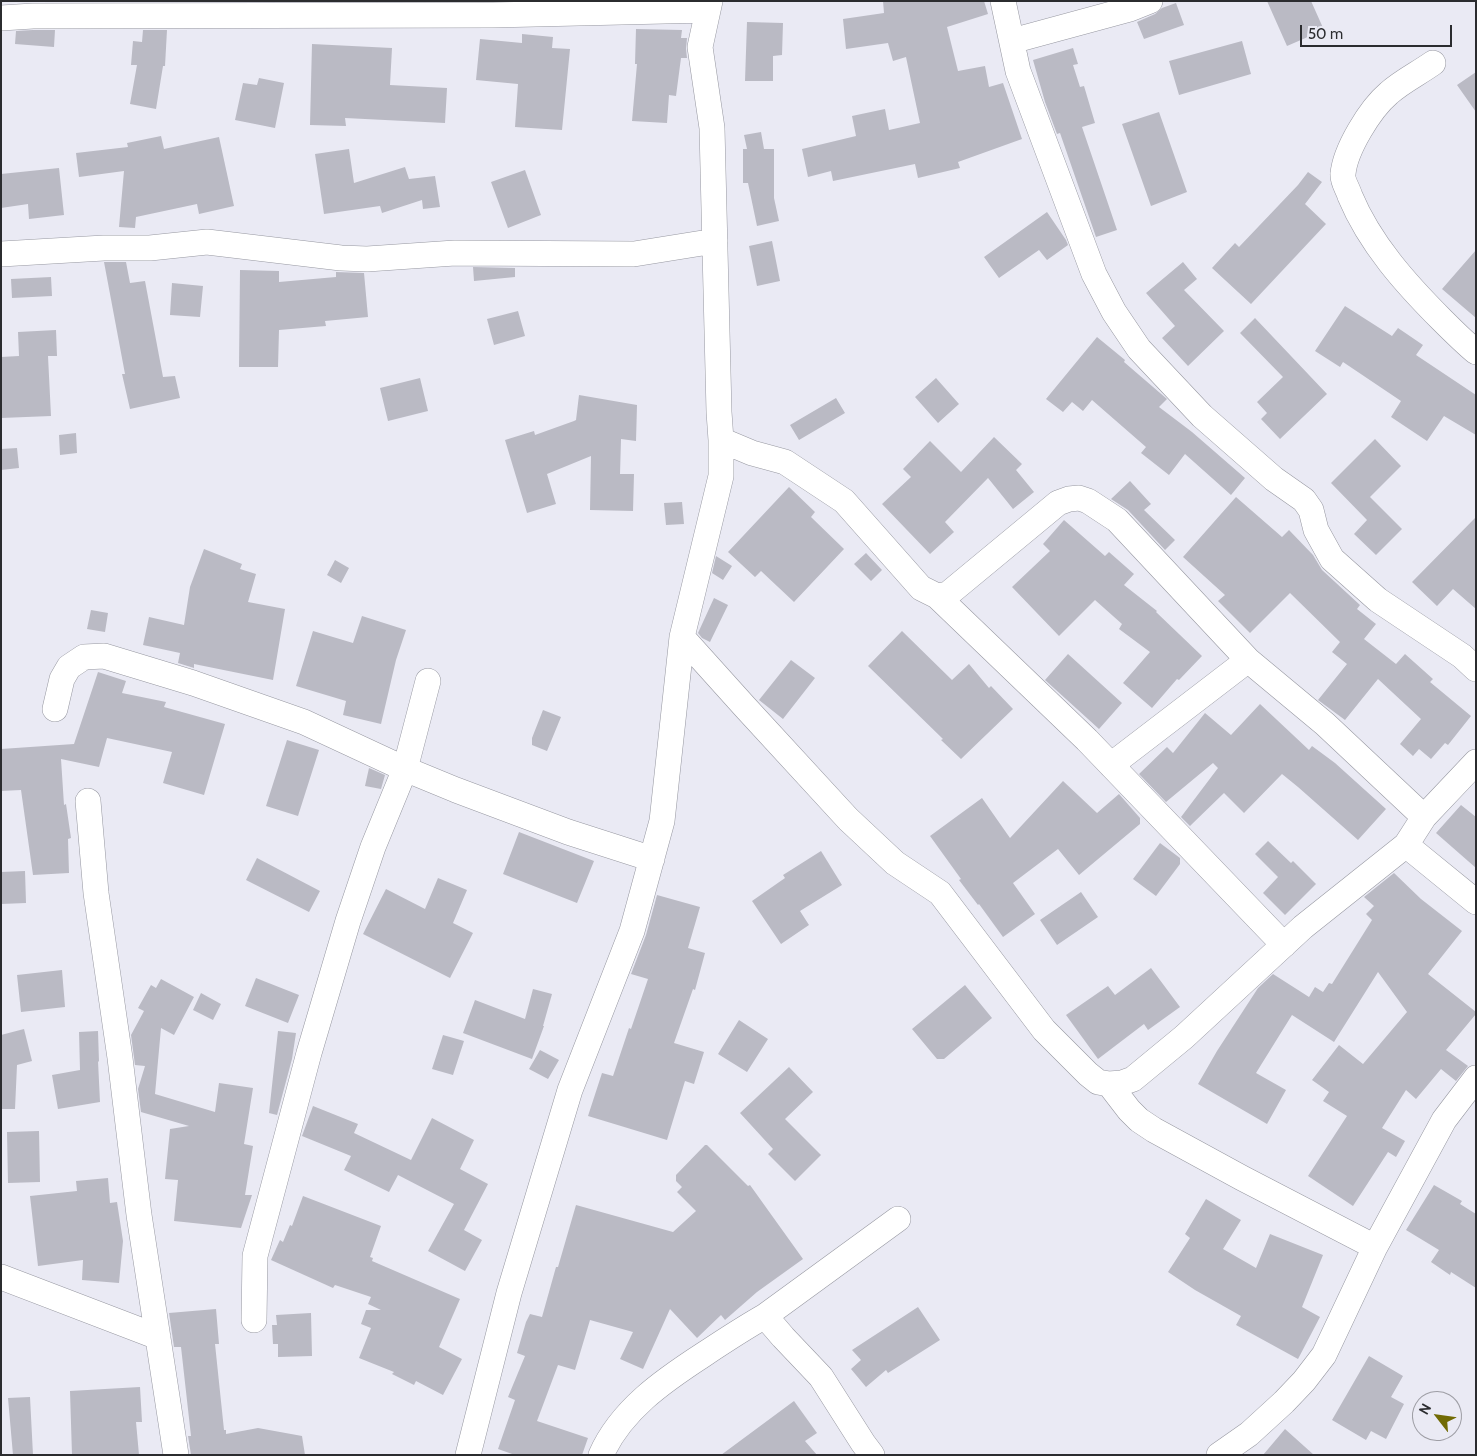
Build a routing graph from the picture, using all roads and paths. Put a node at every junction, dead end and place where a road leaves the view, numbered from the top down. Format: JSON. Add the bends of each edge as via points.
{"nodes":[{"id":1,"x":1003,"y":1,"type":"edge"},
{"id":2,"x":1150,"y":1,"type":"edge"},
{"id":3,"x":709,"y":6,"type":"edge"},
{"id":4,"x":1,"y":18,"type":"edge"},
{"id":5,"x":1012,"y":41,"type":"junction"},
{"id":6,"x":1433,"y":63,"type":"dead end"},
{"id":7,"x":715,"y":240,"type":"junction"},
{"id":8,"x":1,"y":254,"type":"edge"},
{"id":9,"x":1476,"y":352,"type":"edge"},
{"id":10,"x":722,"y":440,"type":"junction"},
{"id":11,"x":937,"y":596,"type":"junction"},
{"id":12,"x":682,"y":637,"type":"junction"},
{"id":13,"x":1248,"y":660,"type":"junction"},
{"id":14,"x":1476,"y":669,"type":"edge"},
{"id":15,"x":428,"y":680,"type":"dead end"},
{"id":16,"x":54,"y":709,"type":"dead end"},
{"id":17,"x":1476,"y":762,"type":"edge"},
{"id":18,"x":1111,"y":766,"type":"junction"},
{"id":19,"x":405,"y":769,"type":"junction"},
{"id":20,"x":88,"y":801,"type":"dead end"},
{"id":21,"x":1424,"y":817,"type":"junction"},
{"id":22,"x":1406,"y":845,"type":"junction"},
{"id":23,"x":652,"y":859,"type":"junction"},
{"id":24,"x":1476,"y":902,"type":"edge"},
{"id":25,"x":1284,"y":945,"type":"junction"},
{"id":26,"x":1476,"y":1078,"type":"edge"},
{"id":27,"x":1109,"y":1084,"type":"junction"},
{"id":28,"x":898,"y":1219,"type":"dead end"},
{"id":29,"x":1375,"y":1247,"type":"junction"},
{"id":30,"x":1,"y":1277,"type":"edge"},
{"id":31,"x":765,"y":1316,"type":"junction"},
{"id":32,"x":254,"y":1320,"type":"dead end"},
{"id":33,"x":158,"y":1337,"type":"junction"},
{"id":34,"x":176,"y":1455,"type":"edge"},
{"id":35,"x":468,"y":1455,"type":"edge"},
{"id":36,"x":601,"y":1455,"type":"edge"},
{"id":37,"x":872,"y":1455,"type":"edge"},
{"id":38,"x":1219,"y":1455,"type":"edge"}],
"edges":[{"from":1,"to":5,"type":"street"},
{"from":2,"to":5,"type":"street"},
{"from":3,"to":4,"type":"street","via":[[493,15]]},
{"from":3,"to":7,"type":"street","via":[[700,47],[712,128]]},
{"from":5,"to":14,"type":"street","via":[[1018,71],[1094,274],[1139,349],[1202,416],[1274,479],[1304,500],[1332,559],[1378,600],[1462,656]]},
{"from":6,"to":9,"type":"street","via":[[1389,93],[1367,118],[1344,163],[1342,177],[1366,229],[1381,250],[1420,298]]},
{"from":7,"to":8,"type":"street","via":[[634,254],[456,253],[367,259],[207,242],[150,248]]},
{"from":7,"to":10,"type":"street"},
{"from":10,"to":11,"type":"street","via":[[785,462],[844,501],[921,588]]},
{"from":10,"to":12,"type":"street","via":[[721,476]]},
{"from":11,"to":13,"type":"street","via":[[948,594],[1058,503],[1079,498],[1117,520]]},
{"from":11,"to":18,"type":"street"},
{"from":12,"to":23,"type":"street","via":[[662,821]]},
{"from":12,"to":27,"type":"street","via":[[848,819],[895,863],[940,893],[1044,1030],[1088,1074],[1098,1082]]},
{"from":13,"to":18,"type":"street"},
{"from":13,"to":21,"type":"street","via":[[1325,724]]},
{"from":15,"to":19,"type":"street"},
{"from":16,"to":19,"type":"street","via":[[62,679],[69,667],[84,656],[104,656],[304,722]]},
{"from":17,"to":21,"type":"street"},
{"from":18,"to":25,"type":"street"},
{"from":19,"to":23,"type":"street","via":[[568,832]]},
{"from":19,"to":32,"type":"street","via":[[373,847],[309,1053],[254,1256]]},
{"from":20,"to":33,"type":"street","via":[[96,893]]},
{"from":21,"to":22,"type":"street"},
{"from":22,"to":24,"type":"street"},
{"from":22,"to":25,"type":"street"},
{"from":23,"to":35,"type":"street","via":[[632,931],[567,1099],[508,1293]]},
{"from":25,"to":27,"type":"street","via":[[1133,1079]]},
{"from":26,"to":29,"type":"street","via":[[1444,1120]]},
{"from":27,"to":29,"type":"street","via":[[1129,1110],[1154,1130]]},
{"from":28,"to":31,"type":"street"},
{"from":29,"to":38,"type":"street","via":[[1324,1355],[1284,1402],[1249,1434]]},
{"from":30,"to":33,"type":"street"},
{"from":31,"to":36,"type":"street","via":[[655,1389],[624,1418]]},
{"from":31,"to":37,"type":"street","via":[[821,1376]]},
{"from":33,"to":34,"type":"street"}]}
